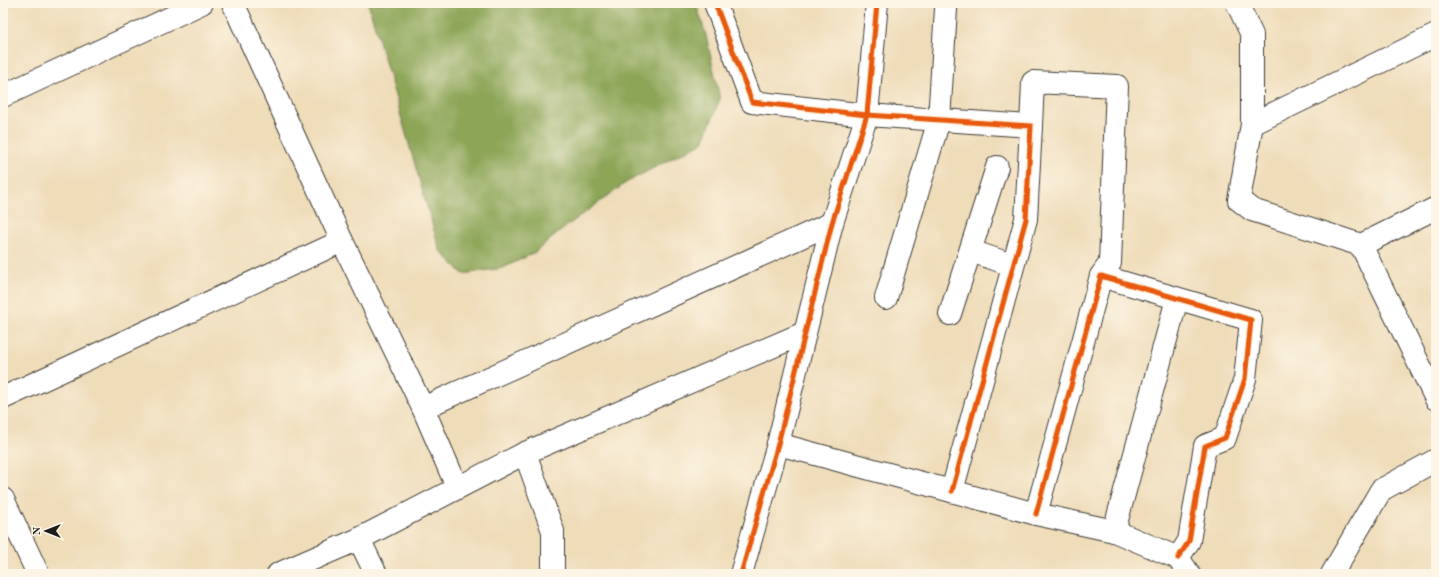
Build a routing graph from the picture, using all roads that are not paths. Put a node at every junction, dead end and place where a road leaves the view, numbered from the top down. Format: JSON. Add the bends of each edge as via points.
{"nodes":[{"id":1,"x":202,"y":3,"type":"edge"},
{"id":2,"x":233,"y":3,"type":"edge"},
{"id":3,"x":715,"y":3,"type":"edge"},
{"id":4,"x":877,"y":3,"type":"edge"},
{"id":5,"x":1237,"y":3,"type":"edge"},
{"id":6,"x":946,"y":10,"type":"dead end"},
{"id":7,"x":1436,"y":35,"type":"edge"},
{"id":8,"x":3,"y":96,"type":"edge"},
{"id":9,"x":867,"y":115,"type":"junction"},
{"id":10,"x":939,"y":120,"type":"junction"},
{"id":11,"x":1252,"y":124,"type":"junction"},
{"id":12,"x":1031,"y":126,"type":"junction"},
{"id":13,"x":997,"y":167,"type":"dead end"},
{"id":14,"x":1436,"y":208,"type":"edge"},
{"id":15,"x":832,"y":223,"type":"junction"},
{"id":16,"x":342,"y":241,"type":"junction"},
{"id":17,"x":1361,"y":245,"type":"junction"},
{"id":18,"x":971,"y":251,"type":"junction"},
{"id":19,"x":1012,"y":266,"type":"junction"},
{"id":20,"x":1101,"y":276,"type":"junction"},
{"id":21,"x":886,"y":298,"type":"dead end"},
{"id":22,"x":1177,"y":299,"type":"junction"},
{"id":23,"x":950,"y":314,"type":"dead end"},
{"id":24,"x":804,"y":333,"type":"junction"},
{"id":25,"x":3,"y":398,"type":"edge"},
{"id":26,"x":1436,"y":400,"type":"edge"},
{"id":27,"x":423,"y":408,"type":"junction"},
{"id":28,"x":778,"y":444,"type":"junction"},
{"id":29,"x":525,"y":453,"type":"junction"},
{"id":30,"x":1436,"y":460,"type":"edge"},
{"id":31,"x":457,"y":488,"type":"junction"},
{"id":32,"x":952,"y":491,"type":"junction"},
{"id":33,"x":3,"y":499,"type":"edge"},
{"id":34,"x":1036,"y":514,"type":"junction"},
{"id":35,"x":1114,"y":531,"type":"junction"},
{"id":36,"x":359,"y":539,"type":"junction"},
{"id":37,"x":1184,"y":566,"type":"edge"},
{"id":38,"x":38,"y":574,"type":"edge"},
{"id":39,"x":278,"y":574,"type":"edge"},
{"id":40,"x":376,"y":574,"type":"edge"},
{"id":41,"x":553,"y":574,"type":"edge"},
{"id":42,"x":741,"y":574,"type":"edge"},
{"id":43,"x":1332,"y":574,"type":"edge"}],
"edges":[{"from":1,"to":8,"type":"street"},
{"from":2,"to":16,"type":"street"},
{"from":3,"to":9,"type":"street","via":[[752,102]]},
{"from":4,"to":9,"type":"street"},
{"from":5,"to":11,"type":"street","via":[[1252,35]]},
{"from":6,"to":10,"type":"street"},
{"from":7,"to":11,"type":"street"},
{"from":9,"to":10,"type":"street"},
{"from":9,"to":15,"type":"street"},
{"from":10,"to":12,"type":"street"},
{"from":10,"to":21,"type":"street"},
{"from":11,"to":17,"type":"street","via":[[1239,200],[1252,210]]},
{"from":12,"to":19,"type":"street","via":[[1026,219]]},
{"from":12,"to":20,"type":"street","via":[[1033,82],[1117,86],[1110,263]]},
{"from":13,"to":18,"type":"street"},
{"from":14,"to":17,"type":"street"},
{"from":15,"to":24,"type":"street"},
{"from":15,"to":27,"type":"street"},
{"from":16,"to":25,"type":"street"},
{"from":16,"to":27,"type":"street"},
{"from":17,"to":26,"type":"street"},
{"from":18,"to":19,"type":"street"},
{"from":18,"to":23,"type":"street"},
{"from":19,"to":32,"type":"street"},
{"from":20,"to":22,"type":"street"},
{"from":20,"to":34,"type":"street"},
{"from":22,"to":35,"type":"street"},
{"from":22,"to":37,"type":"street","via":[[1251,320],[1245,379],[1225,438],[1205,446]]},
{"from":24,"to":28,"type":"street"},
{"from":24,"to":29,"type":"street"},
{"from":27,"to":31,"type":"street"},
{"from":28,"to":32,"type":"street"},
{"from":28,"to":42,"type":"street"},
{"from":29,"to":31,"type":"street"},
{"from":29,"to":41,"type":"street","via":[[553,531]]},
{"from":30,"to":43,"type":"street","via":[[1381,490]]},
{"from":31,"to":36,"type":"street"},
{"from":32,"to":34,"type":"street"},
{"from":33,"to":38,"type":"street"},
{"from":34,"to":35,"type":"street"},
{"from":35,"to":37,"type":"street"},
{"from":36,"to":39,"type":"street"},
{"from":36,"to":40,"type":"street"}]}
